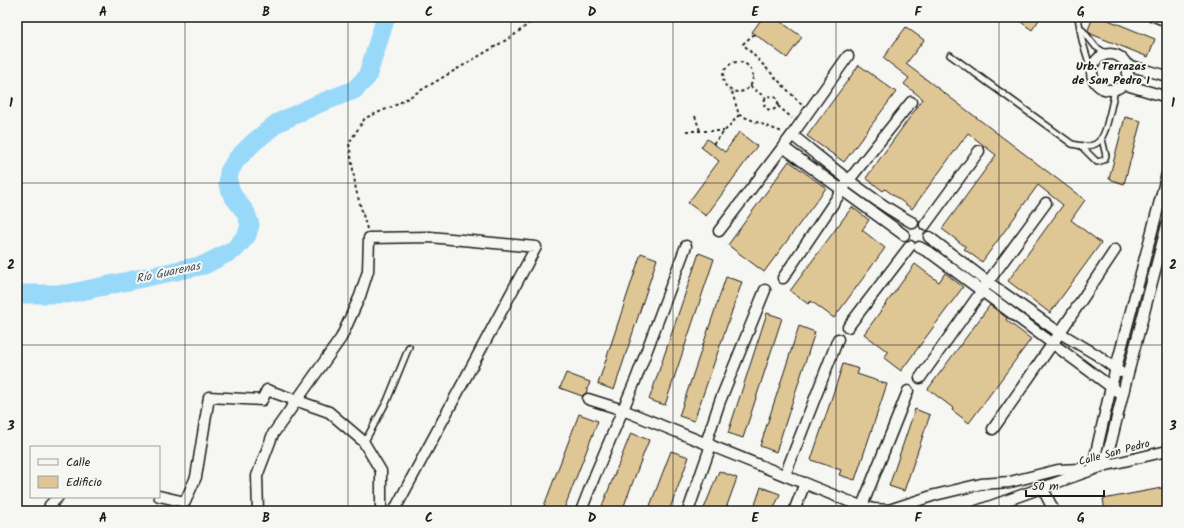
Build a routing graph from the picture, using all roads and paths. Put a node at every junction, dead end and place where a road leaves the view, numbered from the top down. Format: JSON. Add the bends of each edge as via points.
{"nodes":[{"id":1,"x":537,"y":17,"type":"edge"},
{"id":2,"x":1078,"y":17,"type":"edge"},
{"id":3,"x":1150,"y":17,"type":"edge"},
{"id":4,"x":1167,"y":24,"type":"edge"},
{"id":5,"x":1080,"y":27,"type":"junction"},
{"id":6,"x":754,"y":34,"type":"dead end"},
{"id":7,"x":1107,"y":54,"type":"junction"},
{"id":8,"x":950,"y":55,"type":"dead end"},
{"id":9,"x":848,"y":56,"type":"dead end"},
{"id":10,"x":1127,"y":68,"type":"junction"},
{"id":11,"x":1092,"y":73,"type":"junction"},
{"id":12,"x":1167,"y":76,"type":"edge"},
{"id":13,"x":1167,"y":82,"type":"edge"},
{"id":14,"x":750,"y":86,"type":"junction"},
{"id":15,"x":1119,"y":86,"type":"junction"},
{"id":16,"x":732,"y":92,"type":"junction"},
{"id":17,"x":1167,"y":97,"type":"edge"},
{"id":18,"x":766,"y":98,"type":"junction"},
{"id":19,"x":911,"y":102,"type":"dead end"},
{"id":20,"x":778,"y":106,"type":"junction"},
{"id":21,"x":808,"y":111,"type":"junction"},
{"id":22,"x":738,"y":115,"type":"junction"},
{"id":23,"x":695,"y":116,"type":"dead end"},
{"id":24,"x":799,"y":124,"type":"junction"},
{"id":25,"x":686,"y":131,"type":"dead end"},
{"id":26,"x":700,"y":131,"type":"junction"},
{"id":27,"x":724,"y":131,"type":"junction"},
{"id":28,"x":792,"y":136,"type":"junction"},
{"id":29,"x":1102,"y":139,"type":"junction"},
{"id":30,"x":714,"y":144,"type":"dead end"},
{"id":31,"x":1081,"y":146,"type":"junction"},
{"id":32,"x":783,"y":148,"type":"junction"},
{"id":33,"x":978,"y":151,"type":"dead end"},
{"id":34,"x":1167,"y":174,"type":"edge"},
{"id":35,"x":849,"y":180,"type":"junction"},
{"id":36,"x":842,"y":191,"type":"junction"},
{"id":37,"x":1046,"y":203,"type":"dead end"},
{"id":38,"x":913,"y":223,"type":"junction"},
{"id":39,"x":924,"y":225,"type":"junction"},
{"id":40,"x":1167,"y":225,"type":"edge"},
{"id":41,"x":719,"y":231,"type":"dead end"},
{"id":42,"x":904,"y":235,"type":"junction"},
{"id":43,"x":929,"y":236,"type":"junction"},
{"id":44,"x":369,"y":238,"type":"junction"},
{"id":45,"x":686,"y":246,"type":"dead end"},
{"id":46,"x":915,"y":247,"type":"junction"},
{"id":47,"x":1115,"y":250,"type":"dead end"},
{"id":48,"x":783,"y":278,"type":"dead end"},
{"id":49,"x":988,"y":282,"type":"junction"},
{"id":50,"x":765,"y":290,"type":"dead end"},
{"id":51,"x":981,"y":292,"type":"junction"},
{"id":52,"x":848,"y":327,"type":"dead end"},
{"id":53,"x":1060,"y":333,"type":"junction"},
{"id":54,"x":838,"y":339,"type":"dead end"},
{"id":55,"x":1053,"y":343,"type":"junction"},
{"id":56,"x":409,"y":347,"type":"dead end"},
{"id":57,"x":1116,"y":368,"type":"junction"},
{"id":58,"x":1127,"y":377,"type":"junction"},
{"id":59,"x":920,"y":378,"type":"dead end"},
{"id":60,"x":1111,"y":387,"type":"junction"},
{"id":61,"x":908,"y":391,"type":"dead end"},
{"id":62,"x":1122,"y":395,"type":"junction"},
{"id":63,"x":588,"y":399,"type":"dead end"},
{"id":64,"x":296,"y":400,"type":"junction"},
{"id":65,"x":623,"y":410,"type":"junction"},
{"id":66,"x":994,"y":429,"type":"dead end"},
{"id":67,"x":364,"y":443,"type":"junction"},
{"id":68,"x":708,"y":444,"type":"junction"},
{"id":69,"x":1167,"y":451,"type":"edge"},
{"id":70,"x":1103,"y":466,"type":"junction"},
{"id":71,"x":1089,"y":471,"type":"junction"},
{"id":72,"x":785,"y":475,"type":"junction"},
{"id":73,"x":805,"y":483,"type":"junction"},
{"id":74,"x":1042,"y":487,"type":"junction"},
{"id":75,"x":160,"y":496,"type":"edge"},
{"id":76,"x":57,"y":498,"type":"edge"},
{"id":77,"x":862,"y":506,"type":"junction"},
{"id":78,"x":54,"y":511,"type":"edge"},
{"id":79,"x":258,"y":511,"type":"edge"},
{"id":80,"x":381,"y":511,"type":"edge"},
{"id":81,"x":394,"y":511,"type":"edge"},
{"id":82,"x":581,"y":511,"type":"edge"},
{"id":83,"x":688,"y":511,"type":"edge"},
{"id":84,"x":794,"y":511,"type":"edge"},
{"id":85,"x":976,"y":511,"type":"edge"},
{"id":86,"x":1054,"y":511,"type":"edge"}],
"edges":[{"from":1,"to":44,"type":"path","via":[[513,36],[396,105],[365,118],[349,143],[356,190]]},
{"from":2,"to":5,"type":"lane"},
{"from":3,"to":4,"type":"lane"},
{"from":5,"to":7,"type":"lane","via":[[1096,47]]},
{"from":5,"to":11,"type":"lane"},
{"from":6,"to":21,"type":"path","via":[[743,44]]},
{"from":7,"to":10,"type":"street","via":[[1117,55]]},
{"from":7,"to":11,"type":"street","via":[[1095,62]]},
{"from":8,"to":31,"type":"lane","via":[[1072,144]]},
{"from":9,"to":21,"type":"street"},
{"from":10,"to":12,"type":"street"},
{"from":10,"to":13,"type":"street"},
{"from":10,"to":15,"type":"street","via":[[1128,75]]},
{"from":11,"to":15,"type":"street","via":[[1096,83],[1105,89]]},
{"from":14,"to":16,"type":"path","via":[[742,92]]},
{"from":14,"to":16,"type":"path","via":[[753,77],[750,68],[743,63],[734,62],[726,68],[722,76],[724,86]]},
{"from":14,"to":18,"type":"path"},
{"from":15,"to":17,"type":"street"},
{"from":15,"to":29,"type":"lane"},
{"from":16,"to":22,"type":"path"},
{"from":18,"to":20,"type":"path","via":[[770,95],[777,97]]},
{"from":18,"to":20,"type":"path","via":[[766,108],[772,110]]},
{"from":19,"to":35,"type":"street"},
{"from":20,"to":24,"type":"path"},
{"from":21,"to":24,"type":"street"},
{"from":22,"to":27,"type":"path"},
{"from":22,"to":28,"type":"path"},
{"from":23,"to":26,"type":"path"},
{"from":24,"to":28,"type":"street"},
{"from":25,"to":26,"type":"path"},
{"from":26,"to":27,"type":"path"},
{"from":27,"to":30,"type":"path"},
{"from":28,"to":32,"type":"street"},
{"from":28,"to":35,"type":"street"},
{"from":29,"to":31,"type":"lane","via":[[1089,147]]},
{"from":29,"to":31,"type":"lane","via":[[1106,156],[1101,162],[1097,162]]},
{"from":32,"to":36,"type":"street"},
{"from":32,"to":41,"type":"street"},
{"from":33,"to":39,"type":"street"},
{"from":34,"to":57,"type":"street"},
{"from":35,"to":36,"type":"street"},
{"from":35,"to":38,"type":"street"},
{"from":36,"to":42,"type":"street"},
{"from":36,"to":48,"type":"street"},
{"from":37,"to":49,"type":"street"},
{"from":38,"to":39,"type":"street"},
{"from":38,"to":42,"type":"street","via":[[906,228]]},
{"from":39,"to":43,"type":"street"},
{"from":40,"to":58,"type":"street"},
{"from":42,"to":46,"type":"street","via":[[905,242]]},
{"from":43,"to":46,"type":"street","via":[[926,243]]},
{"from":43,"to":49,"type":"street"},
{"from":44,"to":64,"type":"street","via":[[368,271],[357,303],[341,338]]},
{"from":44,"to":81,"type":"street","via":[[430,237],[536,247]]},
{"from":45,"to":65,"type":"street"},
{"from":46,"to":51,"type":"street","via":[[932,254]]},
{"from":46,"to":52,"type":"street"},
{"from":47,"to":53,"type":"street"},
{"from":49,"to":51,"type":"street"},
{"from":49,"to":53,"type":"street"},
{"from":50,"to":68,"type":"street","via":[[720,401]]},
{"from":51,"to":55,"type":"street"},
{"from":51,"to":59,"type":"street"},
{"from":53,"to":55,"type":"street"},
{"from":53,"to":57,"type":"street"},
{"from":54,"to":72,"type":"street"},
{"from":55,"to":60,"type":"street"},
{"from":55,"to":66,"type":"street"},
{"from":56,"to":67,"type":"lane","via":[[387,401]]},
{"from":57,"to":58,"type":"street"},
{"from":57,"to":60,"type":"street"},
{"from":58,"to":62,"type":"street"},
{"from":60,"to":62,"type":"street"},
{"from":60,"to":71,"type":"street"},
{"from":61,"to":77,"type":"street"},
{"from":62,"to":70,"type":"street"},
{"from":63,"to":65,"type":"street"},
{"from":64,"to":67,"type":"street","via":[[329,412]]},
{"from":64,"to":75,"type":"street","via":[[267,390],[262,400],[209,397],[196,477],[185,502]]},
{"from":64,"to":79,"type":"street","via":[[273,434],[258,476]]},
{"from":65,"to":68,"type":"street"},
{"from":65,"to":82,"type":"street"},
{"from":67,"to":80,"type":"street","via":[[381,471]]},
{"from":68,"to":72,"type":"street"},
{"from":68,"to":83,"type":"street"},
{"from":69,"to":70,"type":"street","name":"Calle San Pedro"},
{"from":70,"to":71,"type":"street","name":"Calle San Pedro"},
{"from":71,"to":74,"type":"street","name":"Calle San Pedro"},
{"from":71,"to":77,"type":"street","via":[[1058,470],[1010,482],[981,484],[889,510]]},
{"from":72,"to":73,"type":"street"},
{"from":73,"to":77,"type":"street"},
{"from":73,"to":84,"type":"street"},
{"from":74,"to":85,"type":"street","name":"Calle San Pedro"},
{"from":74,"to":86,"type":"street"},
{"from":76,"to":78,"type":"street","via":[[50,506]]}]}
